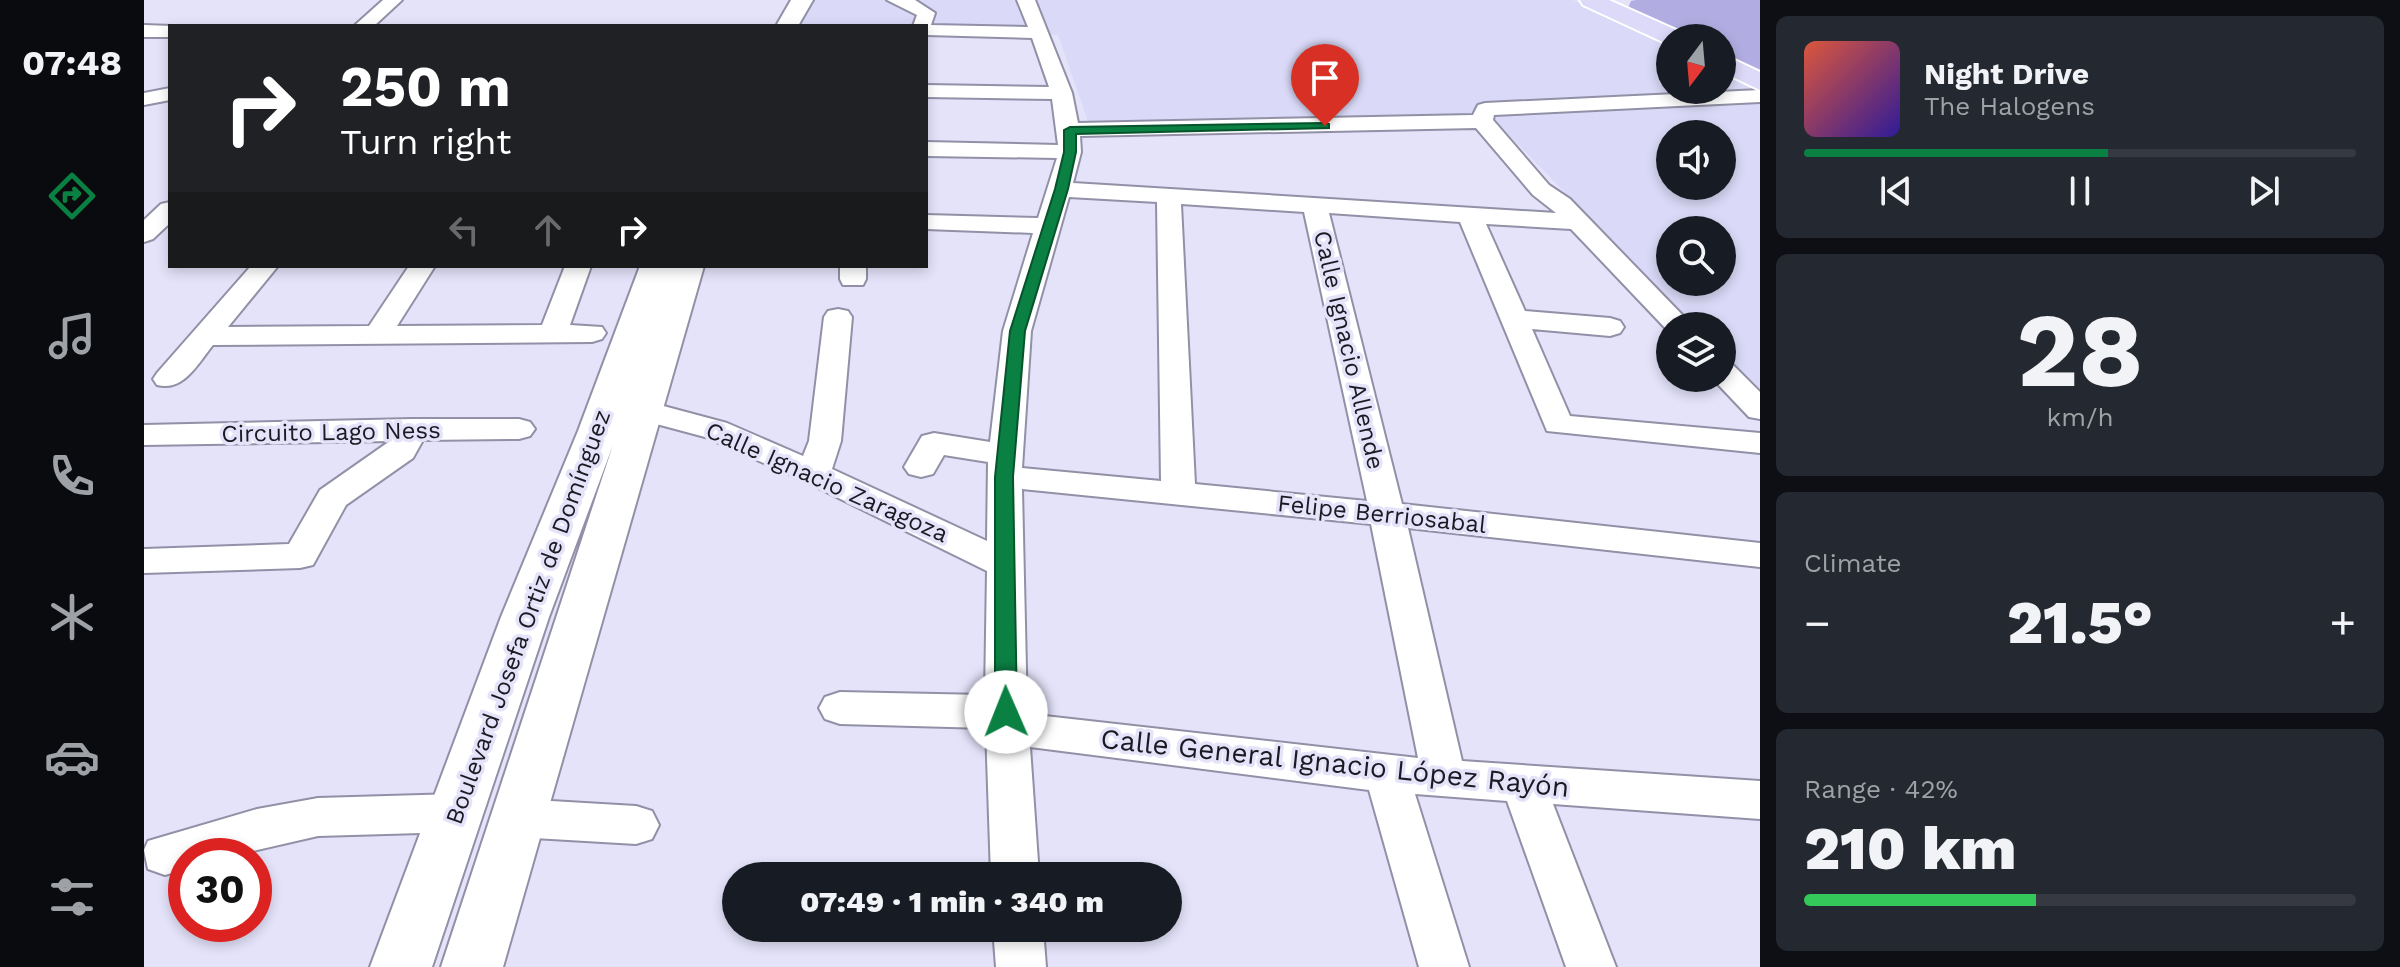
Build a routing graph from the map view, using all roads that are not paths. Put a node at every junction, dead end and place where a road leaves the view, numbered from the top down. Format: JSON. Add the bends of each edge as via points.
{"nodes":[{"id":1,"x":393,"y":0,"type":"edge"},
{"id":2,"x":411,"y":0,"type":"edge"},
{"id":3,"x":778,"y":0,"type":"edge"},
{"id":4,"x":802,"y":0,"type":"edge"},
{"id":5,"x":896,"y":0,"type":"edge"},
{"id":6,"x":1026,"y":0,"type":"edge"},
{"id":7,"x":1591,"y":0,"type":"edge"},
{"id":8,"x":1626,"y":9,"type":"edge"},
{"id":9,"x":365,"y":24,"type":"edge"},
{"id":10,"x":384,"y":24,"type":"edge"},
{"id":11,"x":765,"y":24,"type":"edge"},
{"id":12,"x":789,"y":24,"type":"edge"},
{"id":13,"x":923,"y":24,"type":"edge"},
{"id":14,"x":1656,"y":27,"type":"edge"},
{"id":15,"x":928,"y":30,"type":"edge"},
{"id":16,"x":1039,"y":33,"type":"junction"},
{"id":17,"x":1736,"y":69,"type":"edge"},
{"id":18,"x":1760,"y":82,"type":"edge"},
{"id":19,"x":930,"y":91,"type":"edge"},
{"id":20,"x":1062,"y":93,"type":"junction"},
{"id":21,"x":168,"y":94,"type":"edge"},
{"id":22,"x":1760,"y":96,"type":"edge"},
{"id":23,"x":144,"y":99,"type":"edge"},
{"id":24,"x":930,"y":114,"type":"dead end"},
{"id":25,"x":1484,"y":115,"type":"junction"},
{"id":26,"x":1070,"y":141,"type":"junction"},
{"id":27,"x":928,"y":149,"type":"edge"},
{"id":28,"x":1061,"y":189,"type":"junction"},
{"id":29,"x":144,"y":195,"type":"edge"},
{"id":30,"x":1169,"y":195,"type":"junction"},
{"id":31,"x":1315,"y":205,"type":"junction"},
{"id":32,"x":1470,"y":215,"type":"junction"},
{"id":33,"x":158,"y":220,"type":"edge"},
{"id":34,"x":928,"y":222,"type":"edge"},
{"id":35,"x":1578,"y":222,"type":"junction"},
{"id":36,"x":1050,"y":226,"type":"junction"},
{"id":37,"x":263,"y":268,"type":"edge"},
{"id":38,"x":421,"y":268,"type":"edge"},
{"id":39,"x":577,"y":268,"type":"edge"},
{"id":40,"x":655,"y":268,"type":"edge"},
{"id":41,"x":687,"y":268,"type":"edge"},
{"id":42,"x":1665,"y":312,"type":"edge"},
{"id":43,"x":838,"y":317,"type":"dead end"},
{"id":44,"x":1513,"y":319,"type":"junction"},
{"id":45,"x":1610,"y":327,"type":"dead end"},
{"id":46,"x":553,"y":333,"type":"junction"},
{"id":47,"x":592,"y":333,"type":"dead end"},
{"id":48,"x":377,"y":335,"type":"junction"},
{"id":49,"x":204,"y":336,"type":"junction"},
{"id":50,"x":168,"y":379,"type":"dead end"},
{"id":51,"x":1736,"y":385,"type":"edge"},
{"id":52,"x":1760,"y":410,"type":"edge"},
{"id":53,"x":645,"y":411,"type":"junction"},
{"id":54,"x":412,"y":429,"type":"junction"},
{"id":55,"x":519,"y":429,"type":"dead end"},
{"id":56,"x":144,"y":435,"type":"edge"},
{"id":57,"x":1760,"y":443,"type":"edge"},
{"id":58,"x":1004,"y":466,"type":"junction"},
{"id":59,"x":921,"y":467,"type":"dead end"},
{"id":60,"x":814,"y":473,"type":"junction"},
{"id":61,"x":1178,"y":495,"type":"junction"},
{"id":62,"x":1387,"y":514,"type":"junction"},
{"id":63,"x":1760,"y":555,"type":"edge"},
{"id":64,"x":144,"y":561,"type":"edge"},
{"id":65,"x":1004,"y":564,"type":"junction"},
{"id":66,"x":525,"y":617,"type":"junction"},
{"id":67,"x":577,"y":619,"type":"junction"},
{"id":68,"x":840,"y":708,"type":"dead end"},
{"id":69,"x":1006,"y":720,"type":"junction"},
{"id":70,"x":1387,"y":774,"type":"junction"},
{"id":71,"x":1444,"y":777,"type":"junction"},
{"id":72,"x":1523,"y":784,"type":"junction"},
{"id":73,"x":1760,"y":800,"type":"edge"},
{"id":74,"x":456,"y":813,"type":"junction"},
{"id":75,"x":517,"y":818,"type":"junction"},
{"id":76,"x":636,"y":825,"type":"dead end"},
{"id":77,"x":165,"y":855,"type":"dead end"},
{"id":78,"x":1014,"y":862,"type":"edge"},
{"id":79,"x":1019,"y":942,"type":"edge"},
{"id":80,"x":401,"y":967,"type":"edge"},
{"id":81,"x":472,"y":967,"type":"edge"},
{"id":82,"x":1021,"y":967,"type":"edge"},
{"id":83,"x":1444,"y":967,"type":"edge"},
{"id":84,"x":1591,"y":967,"type":"edge"}],
"edges":[{"from":1,"to":9,"type":"street"},
{"from":2,"to":10,"type":"street"},
{"from":3,"to":11,"type":"street"},
{"from":4,"to":12,"type":"street"},
{"from":5,"to":13,"type":"street","via":[[926,13]]},
{"from":6,"to":16,"type":"street"},
{"from":7,"to":8,"type":"main road"},
{"from":8,"to":14,"type":"main road"},
{"from":15,"to":16,"type":"street"},
{"from":16,"to":20,"type":"street"},
{"from":17,"to":18,"type":"main road"},
{"from":19,"to":20,"type":"street"},
{"from":19,"to":24,"type":"street"},
{"from":20,"to":26,"type":"street"},
{"from":21,"to":23,"type":"street"},
{"from":22,"to":25,"type":"street"},
{"from":25,"to":26,"type":"street"},
{"from":25,"to":35,"type":"street","via":[[1541,190]]},
{"from":26,"to":27,"type":"street"},
{"from":26,"to":28,"type":"street"},
{"from":28,"to":30,"type":"street"},
{"from":28,"to":36,"type":"street"},
{"from":29,"to":33,"type":"street"},
{"from":30,"to":31,"type":"street"},
{"from":30,"to":61,"type":"street"},
{"from":31,"to":32,"type":"street"},
{"from":31,"to":62,"type":"street","name":"Calle Ignacio Allende"},
{"from":32,"to":35,"type":"street"},
{"from":32,"to":44,"type":"street"},
{"from":34,"to":36,"type":"street"},
{"from":35,"to":42,"type":"street"},
{"from":36,"to":58,"type":"street","via":[[1017,331]]},
{"from":37,"to":49,"type":"street"},
{"from":38,"to":48,"type":"street"},
{"from":39,"to":46,"type":"street"},
{"from":40,"to":66,"type":"street","name":"Boulevard Josefa Ortiz de Domínguez"},
{"from":41,"to":53,"type":"street","name":"Boulevard Josefa Ortiz de Domínguez"},
{"from":43,"to":60,"type":"street","via":[[825,441]]},
{"from":44,"to":45,"type":"street"},
{"from":44,"to":57,"type":"street","via":[[1558,424]]},
{"from":46,"to":47,"type":"street"},
{"from":46,"to":48,"type":"street"},
{"from":48,"to":49,"type":"street"},
{"from":49,"to":50,"type":"street"},
{"from":51,"to":52,"type":"street"},
{"from":53,"to":60,"type":"street","name":"Calle Ignacio Zaragoza","via":[[716,430]]},
{"from":53,"to":67,"type":"street","name":"Boulevard Josefa Ortiz de Domínguez"},
{"from":54,"to":55,"type":"street","name":"Circuito Lago Ness"},
{"from":54,"to":56,"type":"street","name":"Circuito Lago Ness"},
{"from":54,"to":64,"type":"street","via":[[401,451],[332,498],[300,556]]},
{"from":58,"to":59,"type":"street","name":"Felipe Berriosabal","via":[[934,443]]},
{"from":58,"to":61,"type":"street","name":"Felipe Berriosabal"},
{"from":58,"to":65,"type":"street"},
{"from":60,"to":65,"type":"street","name":"Calle Ignacio Zaragoza"},
{"from":61,"to":62,"type":"street","name":"Felipe Berriosabal"},
{"from":62,"to":63,"type":"street","name":"Felipe Berriosabal"},
{"from":62,"to":71,"type":"street","name":"Calle Ignacio Allende"},
{"from":65,"to":69,"type":"street"},
{"from":66,"to":67,"type":"street"},
{"from":66,"to":74,"type":"street","name":"Boulevard Josefa Ortiz de Domínguez"},
{"from":67,"to":75,"type":"street","name":"Boulevard Josefa Ortiz de Domínguez"},
{"from":68,"to":69,"type":"street","name":"Calle General Ignacio López Rayón"},
{"from":69,"to":70,"type":"street","name":"Calle General Ignacio López Rayón"},
{"from":69,"to":78,"type":"street"},
{"from":70,"to":71,"type":"street","name":"Calle General Ignacio López Rayón"},
{"from":70,"to":83,"type":"street"},
{"from":71,"to":72,"type":"street","name":"Calle General Ignacio López Rayón"},
{"from":72,"to":73,"type":"street","name":"Calle General Ignacio López Rayón"},
{"from":72,"to":84,"type":"street"},
{"from":74,"to":77,"type":"street","via":[[318,817]]},
{"from":74,"to":80,"type":"street","name":"Boulevard Josefa Ortiz de Domínguez"},
{"from":75,"to":76,"type":"street"},
{"from":75,"to":81,"type":"street","name":"Boulevard Josefa Ortiz de Domínguez"},
{"from":79,"to":82,"type":"street"}]}
